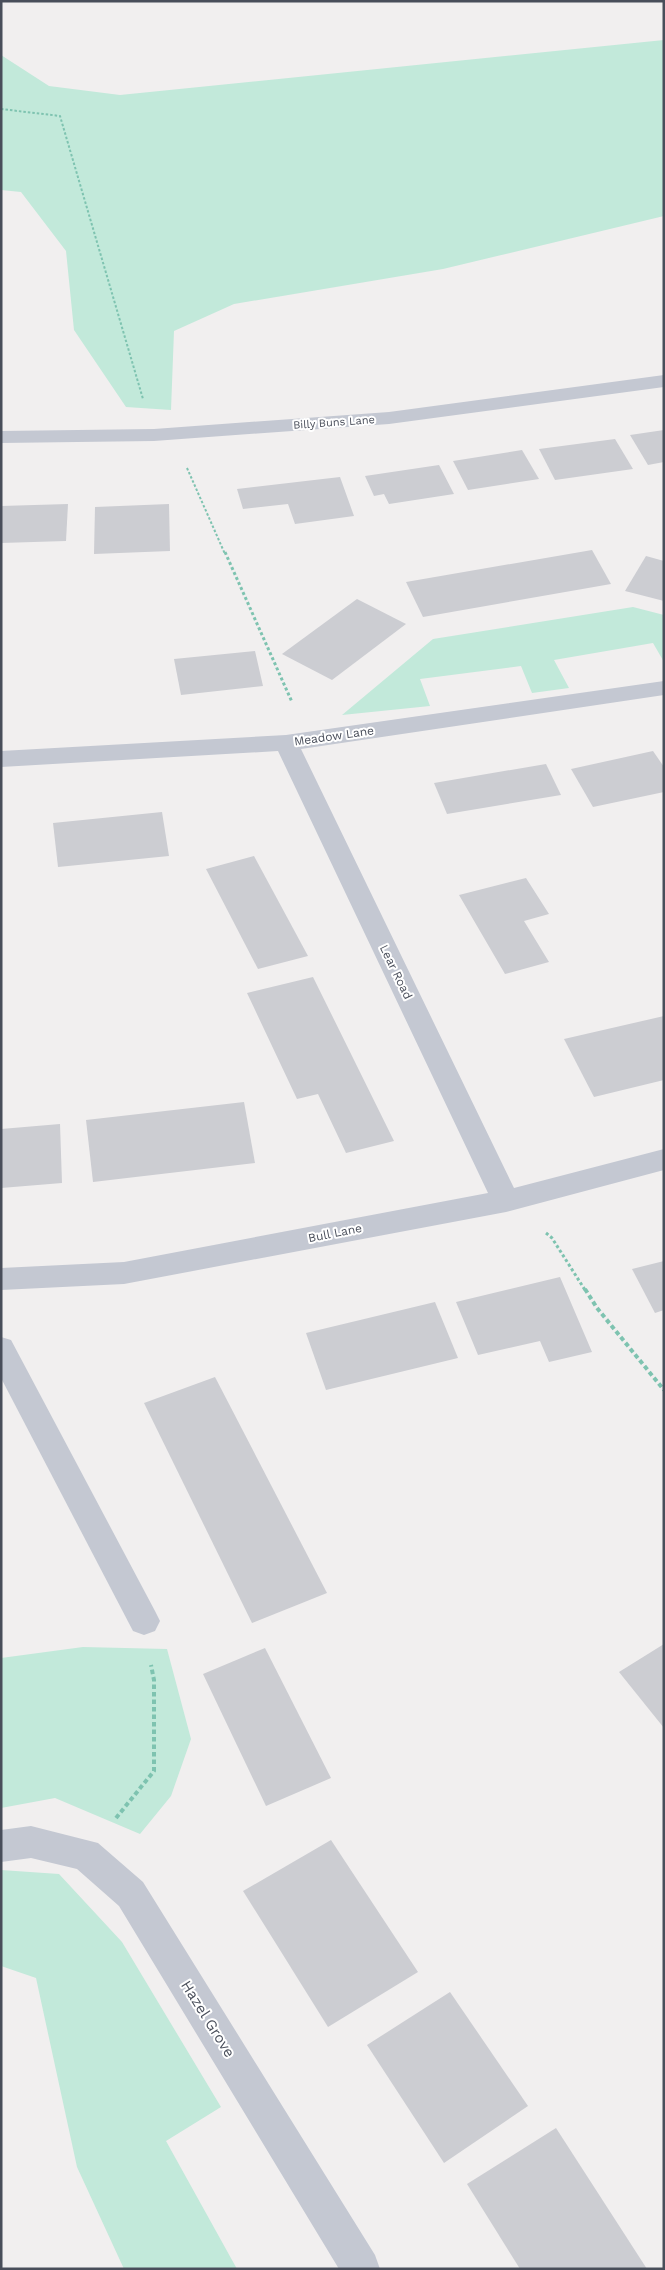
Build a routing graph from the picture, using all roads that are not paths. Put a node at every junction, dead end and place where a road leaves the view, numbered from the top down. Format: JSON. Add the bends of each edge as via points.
{"nodes":[{"id":1,"x":664,"y":381,"type":"edge"},
{"id":2,"x":1,"y":437,"type":"edge"},
{"id":3,"x":664,"y":688,"type":"edge"},
{"id":4,"x":297,"y":742,"type":"junction"},
{"id":5,"x":1,"y":759,"type":"edge"},
{"id":6,"x":664,"y":1159,"type":"edge"},
{"id":7,"x":506,"y":1201,"type":"junction"},
{"id":8,"x":1,"y":1279,"type":"edge"},
{"id":9,"x":1,"y":1349,"type":"edge"},
{"id":10,"x":144,"y":1621,"type":"road end"},
{"id":11,"x":1,"y":1846,"type":"edge"},
{"id":12,"x":361,"y":2269,"type":"edge"}],
"edges":[{"from":1,"to":2,"type":"street","name":"Billy Buns Lane","via":[[389,418],[163,434]]},
{"from":3,"to":4,"type":"street","name":"Meadow Lane"},
{"from":4,"to":5,"type":"street","name":"Meadow Lane"},
{"from":4,"to":7,"type":"street","name":"Lear Road"},
{"from":6,"to":7,"type":"street","name":"Bull Lane"},
{"from":7,"to":8,"type":"street","name":"Bull Lane","via":[[124,1273]]},
{"from":9,"to":10,"type":"street"},
{"from":11,"to":12,"type":"street","name":"Hazel Grove","via":[[30,1842],[86,1856],[131,1894]]}]}
